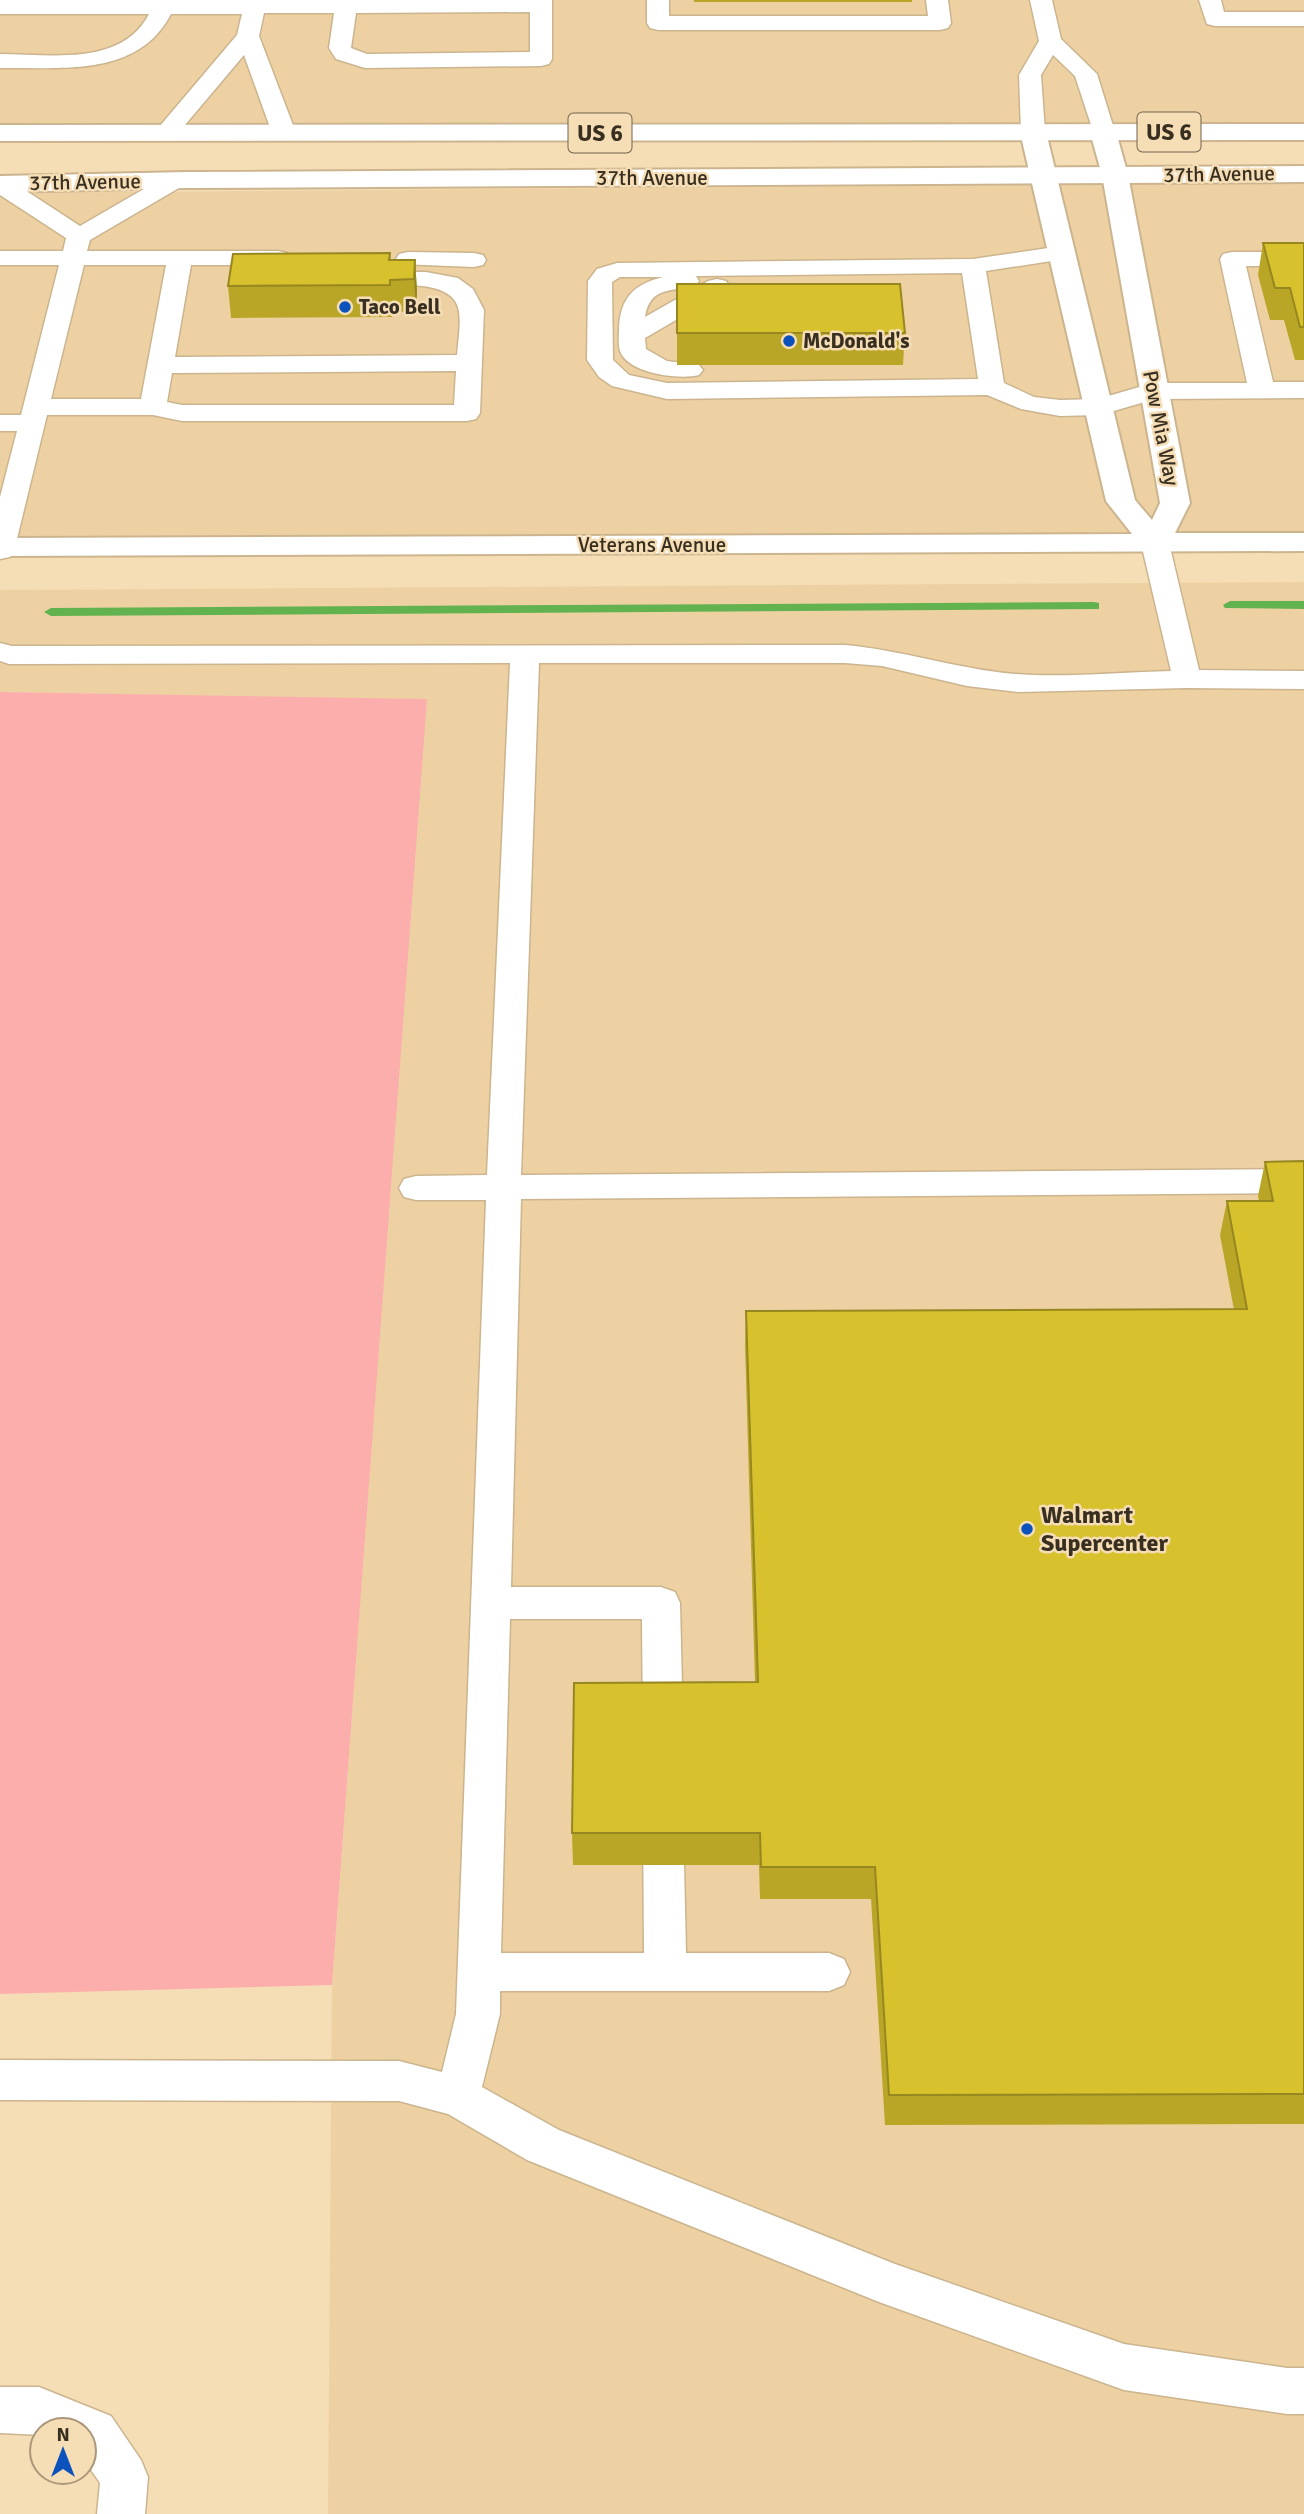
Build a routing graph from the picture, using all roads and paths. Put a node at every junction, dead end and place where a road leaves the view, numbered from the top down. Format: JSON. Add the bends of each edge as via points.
{"nodes":[{"id":1,"x":658,"y":0,"type":"edge"},
{"id":2,"x":937,"y":0,"type":"edge"},
{"id":3,"x":1041,"y":0,"type":"edge"},
{"id":4,"x":1210,"y":0,"type":"edge"},
{"id":5,"x":541,"y":2,"type":"edge"},
{"id":6,"x":164,"y":4,"type":"edge"},
{"id":7,"x":255,"y":4,"type":"edge"},
{"id":8,"x":346,"y":6,"type":"junction"},
{"id":9,"x":0,"y":7,"type":"edge"},
{"id":10,"x":1304,"y":19,"type":"edge"},
{"id":11,"x":248,"y":36,"type":"junction"},
{"id":12,"x":1050,"y":41,"type":"junction"},
{"id":13,"x":0,"y":61,"type":"edge"},
{"id":14,"x":1033,"y":132,"type":"junction"},
{"id":15,"x":1103,"y":132,"type":"junction"},
{"id":16,"x":1304,"y":132,"type":"edge"},
{"id":17,"x":0,"y":133,"type":"edge"},
{"id":18,"x":166,"y":133,"type":"junction"},
{"id":19,"x":284,"y":133,"type":"junction"},
{"id":20,"x":1304,"y":174,"type":"edge"},
{"id":21,"x":1115,"y":175,"type":"junction"},
{"id":22,"x":1044,"y":177,"type":"junction"},
{"id":23,"x":176,"y":180,"type":"junction"},
{"id":24,"x":0,"y":184,"type":"edge"},
{"id":25,"x":77,"y":247,"type":"junction"},
{"id":26,"x":1062,"y":254,"type":"junction"},
{"id":27,"x":0,"y":258,"type":"edge"},
{"id":28,"x":180,"y":258,"type":"junction"},
{"id":29,"x":1304,"y":258,"type":"edge"},
{"id":30,"x":363,"y":259,"type":"edge"},
{"id":31,"x":474,"y":260,"type":"dead end"},
{"id":32,"x":972,"y":266,"type":"junction"},
{"id":33,"x":298,"y":267,"type":"edge"},
{"id":34,"x":766,"y":268,"type":"junction"},
{"id":35,"x":344,"y":279,"type":"edge"},
{"id":36,"x":469,"y":363,"type":"junction"},
{"id":37,"x":161,"y":365,"type":"junction"},
{"id":38,"x":992,"y":387,"type":"junction"},
{"id":39,"x":930,"y":388,"type":"junction"},
{"id":40,"x":1262,"y":390,"type":"junction"},
{"id":41,"x":1304,"y":390,"type":"edge"},
{"id":42,"x":1153,"y":391,"type":"junction"},
{"id":43,"x":153,"y":407,"type":"junction"},
{"id":44,"x":1100,"y":407,"type":"junction"},
{"id":45,"x":34,"y":415,"type":"junction"},
{"id":46,"x":0,"y":423,"type":"edge"},
{"id":47,"x":1304,"y":542,"type":"edge"},
{"id":48,"x":1155,"y":543,"type":"junction"},
{"id":49,"x":0,"y":548,"type":"edge"},
{"id":50,"x":0,"y":652,"type":"edge"},
{"id":51,"x":525,"y":654,"type":"junction"},
{"id":52,"x":1187,"y":679,"type":"junction"},
{"id":53,"x":1304,"y":680,"type":"edge"},
{"id":54,"x":1304,"y":1181,"type":"edge"},
{"id":55,"x":504,"y":1187,"type":"junction"},
{"id":56,"x":416,"y":1188,"type":"dead end"},
{"id":57,"x":491,"y":1603,"type":"junction"},
{"id":58,"x":479,"y":1972,"type":"junction"},
{"id":59,"x":665,"y":1972,"type":"junction"},
{"id":60,"x":829,"y":1972,"type":"dead end"},
{"id":61,"x":0,"y":2080,"type":"edge"},
{"id":62,"x":458,"y":2096,"type":"junction"},
{"id":63,"x":1304,"y":2390,"type":"edge"},
{"id":64,"x":0,"y":2410,"type":"edge"},
{"id":65,"x":121,"y":2514,"type":"edge"}],
"edges":[{"from":1,"to":2,"type":"lane","via":[[658,23],[940,23]]},
{"from":3,"to":12,"type":"lane"},
{"from":4,"to":10,"type":"lane","via":[[1216,19]]},
{"from":5,"to":8,"type":"lane"},
{"from":5,"to":8,"type":"lane","via":[[541,59],[365,61],[340,48]]},
{"from":6,"to":7,"type":"lane"},
{"from":6,"to":9,"type":"lane"},
{"from":6,"to":13,"type":"lane","via":[[149,34],[108,57]]},
{"from":7,"to":8,"type":"lane"},
{"from":7,"to":11,"type":"lane"},
{"from":11,"to":18,"type":"lane"},
{"from":11,"to":19,"type":"lane"},
{"from":12,"to":14,"type":"lane","via":[[1030,75]]},
{"from":12,"to":15,"type":"lane","via":[[1086,74]]},
{"from":14,"to":15,"type":"main road","name":"37th Avenue","number":"US 6"},
{"from":14,"to":19,"type":"main road","name":"37th Avenue","number":"US 6"},
{"from":14,"to":22,"type":"main road"},
{"from":15,"to":16,"type":"main road","name":"37th Avenue","number":"US 6"},
{"from":15,"to":21,"type":"main road","name":"Pow Mia Way"},
{"from":17,"to":18,"type":"main road","name":"37th Avenue","number":"US 6"},
{"from":18,"to":19,"type":"main road","name":"37th Avenue","number":"US 6"},
{"from":20,"to":21,"type":"main road","name":"37th Avenue","number":"US 6"},
{"from":21,"to":22,"type":"main road","name":"37th Avenue","number":"US 6"},
{"from":21,"to":42,"type":"main road","name":"Pow Mia Way"},
{"from":22,"to":23,"type":"main road","name":"37th Avenue","number":"US 6"},
{"from":22,"to":26,"type":"main road"},
{"from":23,"to":24,"type":"main road","name":"37th Avenue","number":"US 6"},
{"from":23,"to":25,"type":"lane"},
{"from":24,"to":25,"type":"lane"},
{"from":25,"to":27,"type":"lane"},
{"from":25,"to":28,"type":"lane"},
{"from":25,"to":45,"type":"lane"},
{"from":26,"to":32,"type":"lane"},
{"from":26,"to":44,"type":"main road"},
{"from":28,"to":33,"type":"lane","via":[[237,258]]},
{"from":28,"to":37,"type":"lane"},
{"from":29,"to":40,"type":"lane","via":[[1232,258]]},
{"from":30,"to":31,"type":"lane"},
{"from":32,"to":34,"type":"lane"},
{"from":32,"to":38,"type":"lane"},
{"from":34,"to":39,"type":"lane","via":[[726,281],[666,282],[652,287],[636,299],[630,317],[633,351],[645,363],[665,369],[856,371]]},
{"from":34,"to":39,"type":"lane","via":[[617,270],[606,274],[600,281],[600,360],[621,381],[667,391]]},
{"from":35,"to":36,"type":"lane","via":[[449,283],[464,294],[472,310]]},
{"from":36,"to":37,"type":"lane"},
{"from":36,"to":43,"type":"lane","via":[[467,413],[182,413]]},
{"from":37,"to":43,"type":"lane"},
{"from":38,"to":39,"type":"lane"},
{"from":38,"to":44,"type":"lane","via":[[1030,404]]},
{"from":40,"to":41,"type":"lane"},
{"from":40,"to":42,"type":"lane"},
{"from":42,"to":44,"type":"lane"},
{"from":42,"to":48,"type":"main road","name":"Pow Mia Way","via":[[1175,503]]},
{"from":43,"to":45,"type":"lane"},
{"from":44,"to":48,"type":"main road","via":[[1121,501]]},
{"from":45,"to":46,"type":"lane"},
{"from":45,"to":49,"type":"lane"},
{"from":47,"to":48,"type":"main road","name":"Veterans Avenue"},
{"from":48,"to":49,"type":"main road","name":"Veterans Avenue"},
{"from":48,"to":52,"type":"lane"},
{"from":50,"to":51,"type":"lane"},
{"from":51,"to":52,"type":"lane","via":[[845,654],[1018,683]]},
{"from":51,"to":55,"type":"lane"},
{"from":52,"to":53,"type":"lane"},
{"from":54,"to":55,"type":"lane"},
{"from":55,"to":56,"type":"lane"},
{"from":55,"to":57,"type":"lane"},
{"from":57,"to":58,"type":"lane"},
{"from":57,"to":59,"type":"lane","via":[[661,1603]]},
{"from":58,"to":59,"type":"lane"},
{"from":58,"to":62,"type":"lane","via":[[478,2014]]},
{"from":59,"to":60,"type":"lane"},
{"from":61,"to":62,"type":"lane","via":[[399,2081]]},
{"from":62,"to":63,"type":"lane","via":[[543,2145],[895,2286],[1124,2367]]},
{"from":64,"to":65,"type":"lane","via":[[39,2410],[94,2433],[124,2477]]}]}
